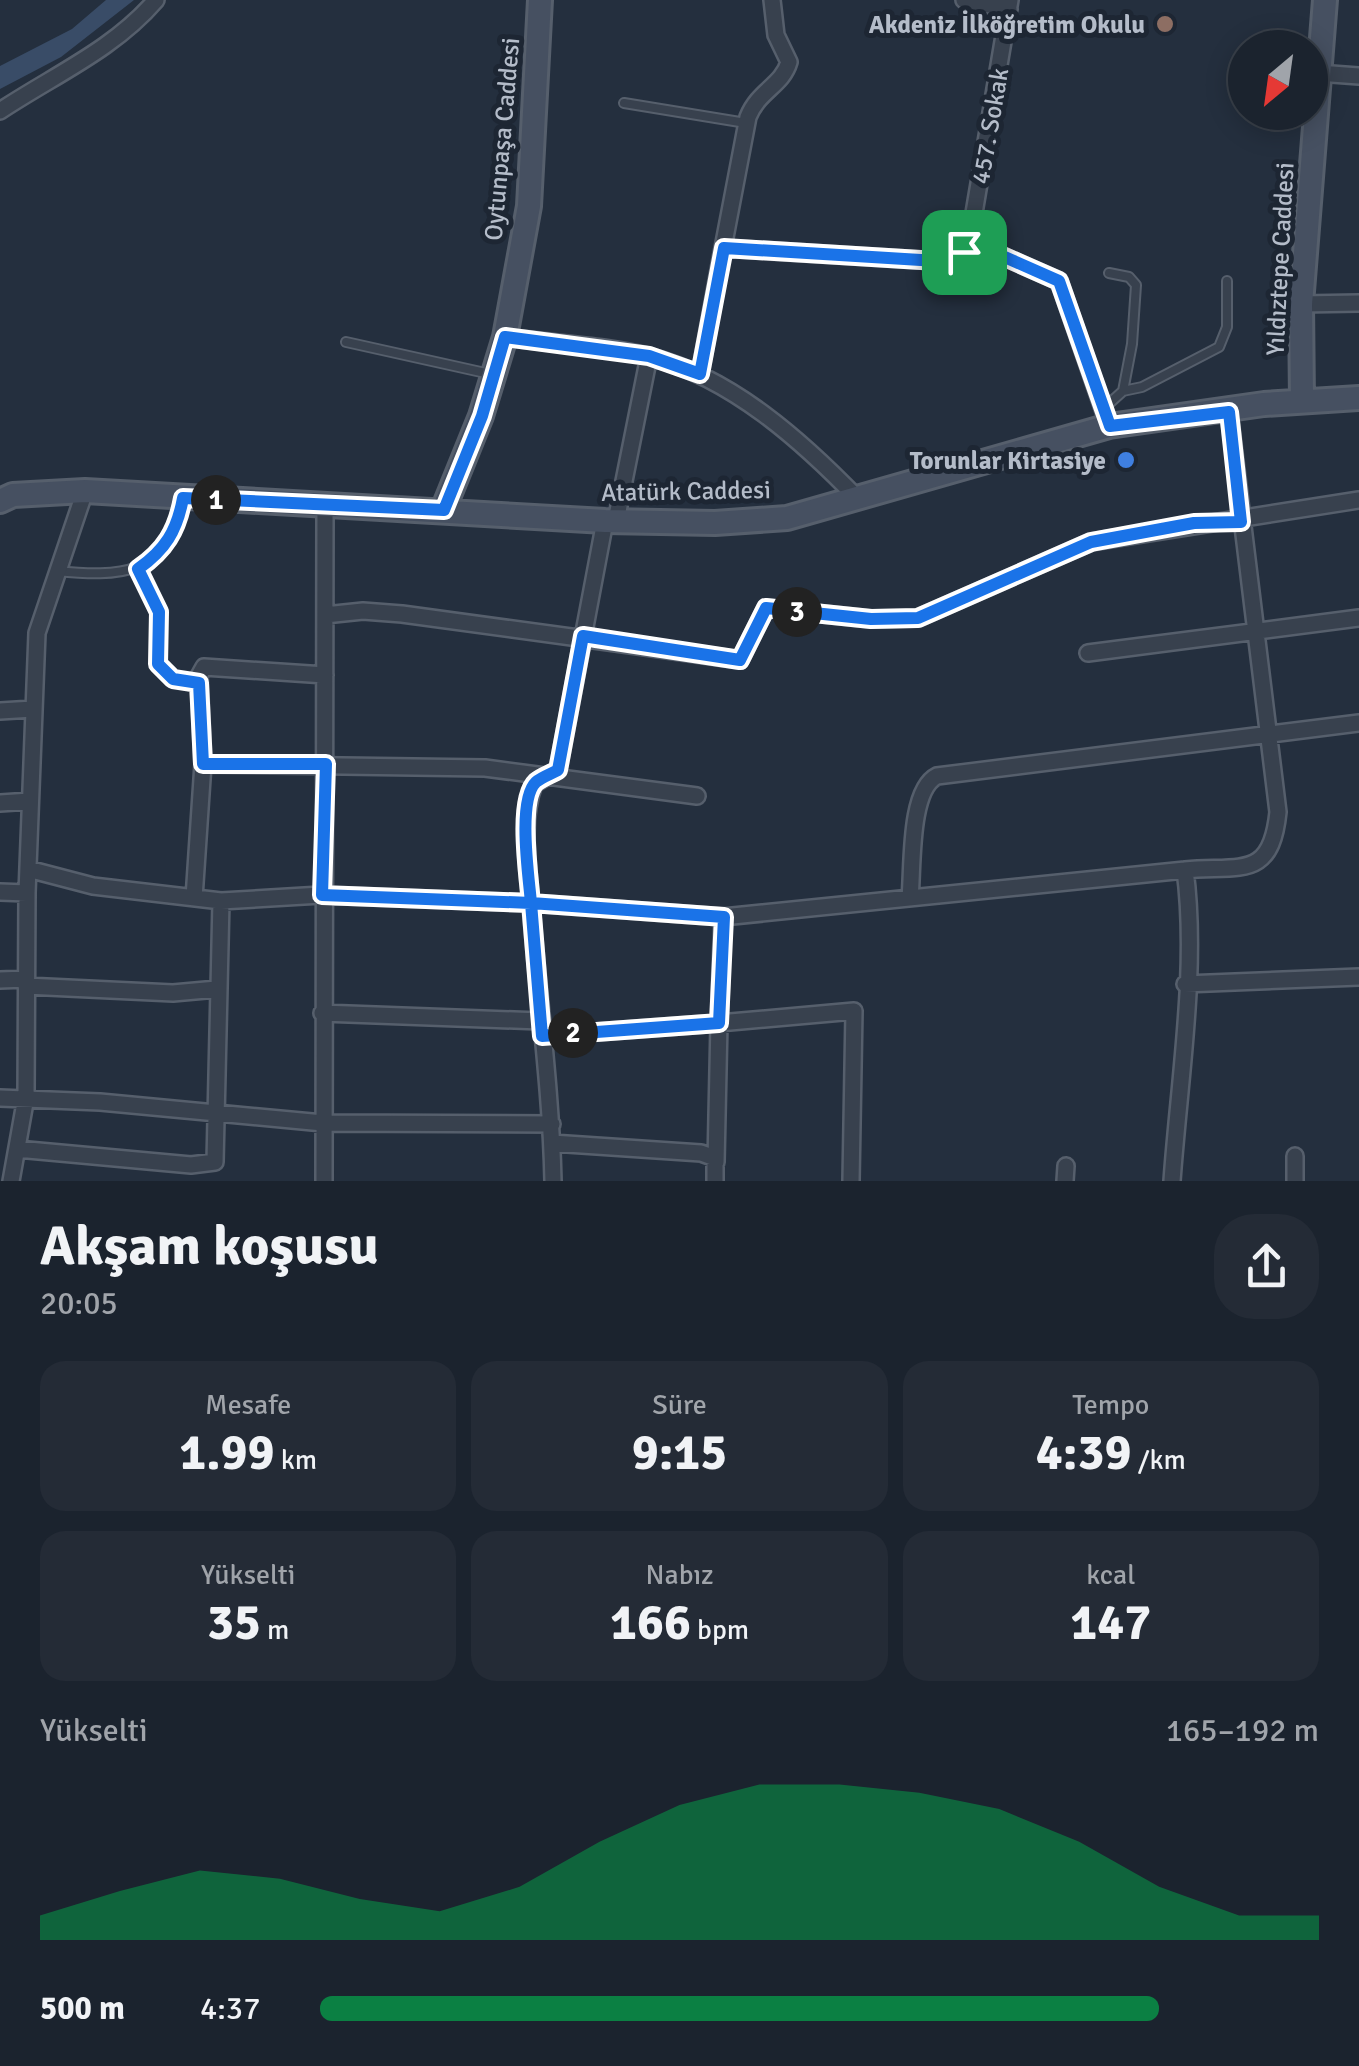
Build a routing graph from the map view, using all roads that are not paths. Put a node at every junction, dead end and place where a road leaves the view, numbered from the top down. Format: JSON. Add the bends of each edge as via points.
{"nodes":[{"id":1,"x":156,"y":0,"type":"edge"},
{"id":2,"x":540,"y":0,"type":"edge"},
{"id":3,"x":772,"y":0,"type":"edge"},
{"id":4,"x":964,"y":0,"type":"edge"},
{"id":5,"x":1325,"y":0,"type":"edge"},
{"id":6,"x":1010,"y":4,"type":"edge"},
{"id":7,"x":1322,"y":30,"type":"edge"},
{"id":8,"x":1328,"y":74,"type":"edge"},
{"id":9,"x":1359,"y":76,"type":"edge"},
{"id":10,"x":624,"y":103,"type":"dead end"},
{"id":11,"x":0,"y":111,"type":"edge"},
{"id":12,"x":746,"y":124,"type":"junction"},
{"id":13,"x":1314,"y":130,"type":"edge"},
{"id":14,"x":973,"y":243,"type":"junction"},
{"id":15,"x":724,"y":248,"type":"junction"},
{"id":16,"x":1108,"y":273,"type":"dead end"},
{"id":17,"x":1227,"y":281,"type":"dead end"},
{"id":18,"x":1359,"y":303,"type":"edge"},
{"id":19,"x":1302,"y":304,"type":"junction"},
{"id":20,"x":505,"y":337,"type":"junction"},
{"id":21,"x":346,"y":342,"type":"dead end"},
{"id":22,"x":649,"y":356,"type":"junction"},
{"id":23,"x":700,"y":374,"type":"junction"},
{"id":24,"x":494,"y":375,"type":"junction"},
{"id":25,"x":1123,"y":391,"type":"junction"},
{"id":26,"x":1359,"y":398,"type":"edge"},
{"id":27,"x":1302,"y":402,"type":"junction"},
{"id":28,"x":1229,"y":412,"type":"junction"},
{"id":29,"x":1106,"y":418,"type":"junction"},
{"id":30,"x":84,"y":492,"type":"junction"},
{"id":31,"x":183,"y":498,"type":"junction"},
{"id":32,"x":859,"y":500,"type":"junction"},
{"id":33,"x":1359,"y":500,"type":"edge"},
{"id":34,"x":0,"y":501,"type":"edge"},
{"id":35,"x":324,"y":506,"type":"junction"},
{"id":36,"x":444,"y":510,"type":"junction"},
{"id":37,"x":610,"y":521,"type":"junction"},
{"id":38,"x":1241,"y":522,"type":"junction"},
{"id":39,"x":138,"y":569,"type":"junction"},
{"id":40,"x":56,"y":570,"type":"junction"},
{"id":41,"x":325,"y":615,"type":"junction"},
{"id":42,"x":1359,"y":618,"type":"edge"},
{"id":43,"x":1253,"y":633,"type":"junction"},
{"id":44,"x":583,"y":636,"type":"junction"},
{"id":45,"x":1088,"y":653,"type":"dead end"},
{"id":46,"x":326,"y":675,"type":"junction"},
{"id":47,"x":199,"y":683,"type":"junction"},
{"id":48,"x":33,"y":709,"type":"junction"},
{"id":49,"x":0,"y":711,"type":"edge"},
{"id":50,"x":1359,"y":723,"type":"edge"},
{"id":51,"x":1268,"y":736,"type":"junction"},
{"id":52,"x":203,"y":764,"type":"junction"},
{"id":53,"x":326,"y":764,"type":"junction"},
{"id":54,"x":546,"y":777,"type":"junction"},
{"id":55,"x":697,"y":796,"type":"dead end"},
{"id":56,"x":30,"y":801,"type":"junction"},
{"id":57,"x":0,"y":803,"type":"edge"},
{"id":58,"x":28,"y":870,"type":"junction"},
{"id":59,"x":1185,"y":870,"type":"junction"},
{"id":60,"x":0,"y":892,"type":"edge"},
{"id":61,"x":27,"y":893,"type":"junction"},
{"id":62,"x":322,"y":895,"type":"junction"},
{"id":63,"x":194,"y":898,"type":"junction"},
{"id":64,"x":910,"y":898,"type":"junction"},
{"id":65,"x":221,"y":900,"type":"junction"},
{"id":66,"x":531,"y":903,"type":"junction"},
{"id":67,"x":724,"y":917,"type":"junction"},
{"id":68,"x":1359,"y":978,"type":"edge"},
{"id":69,"x":0,"y":980,"type":"edge"},
{"id":70,"x":26,"y":983,"type":"junction"},
{"id":71,"x":1185,"y":984,"type":"junction"},
{"id":72,"x":217,"y":989,"type":"junction"},
{"id":73,"x":322,"y":1013,"type":"junction"},
{"id":74,"x":719,"y":1023,"type":"junction"},
{"id":75,"x":541,"y":1028,"type":"junction"},
{"id":76,"x":26,"y":1096,"type":"junction"},
{"id":77,"x":0,"y":1098,"type":"edge"},
{"id":78,"x":218,"y":1114,"type":"junction"},
{"id":79,"x":323,"y":1123,"type":"junction"},
{"id":80,"x":552,"y":1124,"type":"junction"},
{"id":81,"x":552,"y":1144,"type":"junction"},
{"id":82,"x":18,"y":1149,"type":"junction"},
{"id":83,"x":1295,"y":1156,"type":"dead end"},
{"id":84,"x":215,"y":1162,"type":"junction"},
{"id":85,"x":716,"y":1162,"type":"junction"},
{"id":86,"x":11,"y":1181,"type":"edge"},
{"id":87,"x":215,"y":1181,"type":"edge"},
{"id":88,"x":324,"y":1181,"type":"edge"},
{"id":89,"x":552,"y":1181,"type":"edge"},
{"id":90,"x":716,"y":1181,"type":"edge"},
{"id":91,"x":851,"y":1181,"type":"edge"},
{"id":92,"x":1172,"y":1181,"type":"edge"},
{"id":93,"x":1295,"y":1181,"type":"edge"}],
"edges":[{"from":1,"to":11,"type":"street","via":[[130,28]]},
{"from":2,"to":20,"type":"main road","name":"Oytunpaşa Caddesi","via":[[529,206]]},
{"from":3,"to":12,"type":"street","via":[[776,35],[789,62],[781,81],[756,97]]},
{"from":4,"to":6,"type":"street"},
{"from":5,"to":7,"type":"main road","name":"Yıldıztepe Caddesi"},
{"from":6,"to":14,"type":"street","name":"457. Sokak"},
{"from":8,"to":9,"type":"street"},
{"from":10,"to":12,"type":"lane"},
{"from":12,"to":15,"type":"street"},
{"from":13,"to":19,"type":"main road","name":"Yıldıztepe Caddesi"},
{"from":14,"to":15,"type":"street","via":[[937,261]]},
{"from":14,"to":29,"type":"street","via":[[1059,281]]},
{"from":15,"to":23,"type":"street"},
{"from":16,"to":25,"type":"lane","via":[[1136,285]]},
{"from":17,"to":25,"type":"lane","via":[[1227,326],[1219,348]]},
{"from":18,"to":19,"type":"street"},
{"from":19,"to":27,"type":"main road","name":"Yıldıztepe Caddesi"},
{"from":20,"to":22,"type":"street"},
{"from":20,"to":24,"type":"main road","name":"Oytunpaşa Caddesi"},
{"from":21,"to":24,"type":"lane"},
{"from":22,"to":23,"type":"street"},
{"from":22,"to":37,"type":"street"},
{"from":23,"to":32,"type":"street","via":[[808,448]]},
{"from":24,"to":36,"type":"main road","name":"Oytunpaşa Caddesi"},
{"from":25,"to":29,"type":"lane"},
{"from":26,"to":27,"type":"main road","name":"Atatürk Caddesi"},
{"from":27,"to":28,"type":"main road","name":"Atatürk Caddesi"},
{"from":28,"to":29,"type":"main road","name":"Atatürk Caddesi"},
{"from":28,"to":38,"type":"street"},
{"from":29,"to":32,"type":"main road","name":"Atatürk Caddesi"},
{"from":30,"to":31,"type":"main road","name":"Atatürk Caddesi"},
{"from":30,"to":34,"type":"main road","name":"Atatürk Caddesi"},
{"from":30,"to":40,"type":"street"},
{"from":31,"to":35,"type":"main road","name":"Atatürk Caddesi"},
{"from":31,"to":39,"type":"lane","via":[[172,536]]},
{"from":32,"to":37,"type":"main road","name":"Atatürk Caddesi","via":[[787,518]]},
{"from":33,"to":38,"type":"street"},
{"from":35,"to":36,"type":"main road","name":"Atatürk Caddesi"},
{"from":35,"to":41,"type":"street"},
{"from":36,"to":37,"type":"main road","name":"Atatürk Caddesi"},
{"from":37,"to":44,"type":"street"},
{"from":38,"to":43,"type":"street"},
{"from":38,"to":44,"type":"street","via":[[1194,523],[1091,542],[918,618],[766,608],[740,660]]},
{"from":39,"to":40,"type":"lane","via":[[106,576]]},
{"from":39,"to":47,"type":"lane","via":[[159,612],[158,664],[173,679]]},
{"from":40,"to":48,"type":"street","via":[[37,633]]},
{"from":41,"to":44,"type":"street","via":[[402,614]]},
{"from":41,"to":46,"type":"street"},
{"from":42,"to":43,"type":"street"},
{"from":43,"to":45,"type":"street"},
{"from":43,"to":51,"type":"street"},
{"from":44,"to":54,"type":"street","via":[[558,770]]},
{"from":46,"to":47,"type":"street","via":[[204,667]]},
{"from":46,"to":53,"type":"street"},
{"from":47,"to":52,"type":"street"},
{"from":48,"to":49,"type":"street"},
{"from":48,"to":56,"type":"street"},
{"from":50,"to":51,"type":"street"},
{"from":51,"to":59,"type":"street","via":[[1278,812],[1271,852],[1257,863]]},
{"from":51,"to":64,"type":"street","via":[[932,778],[919,797]]},
{"from":52,"to":53,"type":"street"},
{"from":52,"to":63,"type":"street"},
{"from":53,"to":54,"type":"street","via":[[484,768]]},
{"from":53,"to":62,"type":"street"},
{"from":54,"to":55,"type":"street"},
{"from":54,"to":66,"type":"street","via":[[529,797]]},
{"from":56,"to":57,"type":"street"},
{"from":56,"to":58,"type":"street"},
{"from":58,"to":61,"type":"street"},
{"from":58,"to":63,"type":"street"},
{"from":59,"to":64,"type":"street"},
{"from":59,"to":71,"type":"street"},
{"from":60,"to":61,"type":"street"},
{"from":61,"to":70,"type":"street"},
{"from":62,"to":65,"type":"street"},
{"from":62,"to":66,"type":"street"},
{"from":62,"to":73,"type":"street"},
{"from":63,"to":65,"type":"street"},
{"from":64,"to":67,"type":"street"},
{"from":65,"to":72,"type":"street"},
{"from":66,"to":67,"type":"street"},
{"from":66,"to":75,"type":"street"},
{"from":67,"to":74,"type":"street"},
{"from":68,"to":71,"type":"street"},
{"from":69,"to":70,"type":"street"},
{"from":70,"to":72,"type":"street","via":[[173,993]]},
{"from":70,"to":76,"type":"street"},
{"from":71,"to":92,"type":"street"},
{"from":72,"to":78,"type":"street"},
{"from":73,"to":75,"type":"street"},
{"from":73,"to":79,"type":"street"},
{"from":74,"to":75,"type":"street"},
{"from":74,"to":85,"type":"street"},
{"from":74,"to":91,"type":"street","via":[[854,1012]]},
{"from":75,"to":80,"type":"street"},
{"from":76,"to":77,"type":"street"},
{"from":76,"to":78,"type":"street"},
{"from":76,"to":82,"type":"street"},
{"from":78,"to":79,"type":"street"},
{"from":78,"to":84,"type":"street"},
{"from":79,"to":80,"type":"street"},
{"from":79,"to":88,"type":"street"},
{"from":80,"to":81,"type":"street"},
{"from":81,"to":85,"type":"street","via":[[700,1153]]},
{"from":81,"to":89,"type":"street"},
{"from":82,"to":84,"type":"street"},
{"from":82,"to":86,"type":"street"},
{"from":83,"to":93,"type":"street"},
{"from":84,"to":87,"type":"street"},
{"from":85,"to":90,"type":"street"}]}
